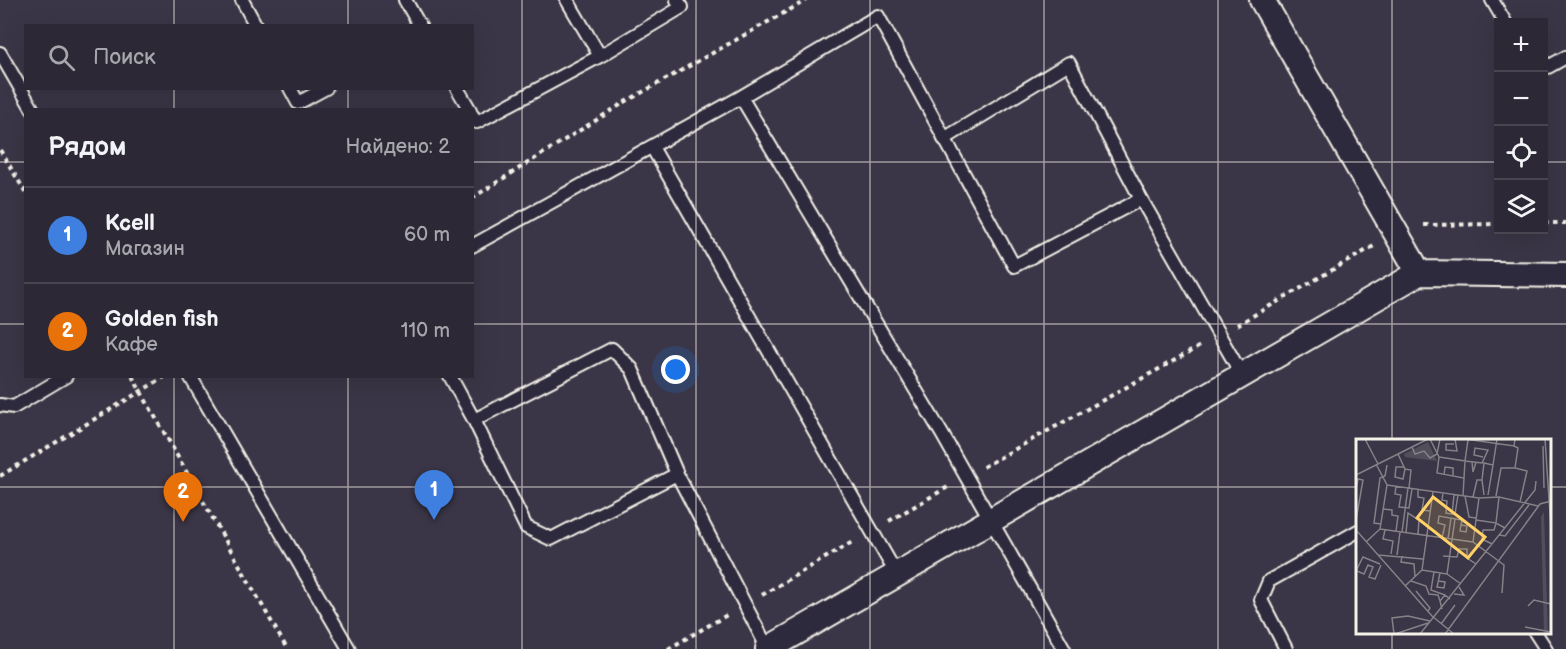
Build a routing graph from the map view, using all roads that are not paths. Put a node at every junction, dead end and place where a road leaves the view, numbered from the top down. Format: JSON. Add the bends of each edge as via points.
{"nodes":[{"id":1,"x":242,"y":0,"type":"edge"},
{"id":2,"x":405,"y":0,"type":"edge"},
{"id":3,"x":567,"y":0,"type":"edge"},
{"id":4,"x":677,"y":0,"type":"edge"},
{"id":5,"x":1262,"y":0,"type":"edge"},
{"id":6,"x":1492,"y":0,"type":"edge"},
{"id":7,"x":1503,"y":18,"type":"edge"},
{"id":8,"x":255,"y":24,"type":"edge"},
{"id":9,"x":419,"y":24,"type":"edge"},
{"id":10,"x":0,"y":53,"type":"edge"},
{"id":11,"x":600,"y":56,"type":"junction"},
{"id":12,"x":1566,"y":57,"type":"edge"},
{"id":13,"x":1548,"y":67,"type":"edge"},
{"id":14,"x":291,"y":90,"type":"edge"},
{"id":15,"x":322,"y":90,"type":"edge"},
{"id":16,"x":458,"y":90,"type":"edge"},
{"id":17,"x":741,"y":97,"type":"junction"},
{"id":18,"x":32,"y":108,"type":"edge"},
{"id":19,"x":469,"y":108,"type":"edge"},
{"id":20,"x":474,"y":118,"type":"edge"},
{"id":21,"x":944,"y":139,"type":"junction"},
{"id":22,"x":652,"y":147,"type":"junction"},
{"id":23,"x":1141,"y":199,"type":"junction"},
{"id":24,"x":474,"y":245,"type":"edge"},
{"id":25,"x":1419,"y":273,"type":"junction"},
{"id":26,"x":1566,"y":275,"type":"edge"},
{"id":27,"x":1242,"y":375,"type":"junction"},
{"id":28,"x":63,"y":378,"type":"edge"},
{"id":29,"x":191,"y":378,"type":"edge"},
{"id":30,"x":451,"y":378,"type":"edge"},
{"id":31,"x":0,"y":405,"type":"edge"},
{"id":32,"x":474,"y":420,"type":"junction"},
{"id":33,"x":677,"y":474,"type":"junction"},
{"id":34,"x":992,"y":520,"type":"junction"},
{"id":35,"x":1356,"y":532,"type":"edge"},
{"id":36,"x":897,"y":575,"type":"junction"},
{"id":37,"x":1536,"y":634,"type":"edge"},
{"id":38,"x":349,"y":649,"type":"edge"},
{"id":39,"x":768,"y":649,"type":"edge"},
{"id":40,"x":1064,"y":649,"type":"edge"},
{"id":41,"x":1286,"y":649,"type":"edge"},
{"id":42,"x":1546,"y":649,"type":"edge"}],
"edges":[{"from":1,"to":8,"type":"lane"},
{"from":2,"to":9,"type":"lane"},
{"from":3,"to":11,"type":"lane"},
{"from":4,"to":11,"type":"lane","via":[[682,7]]},
{"from":5,"to":25,"type":"street"},
{"from":6,"to":7,"type":"lane"},
{"from":10,"to":18,"type":"lane"},
{"from":11,"to":20,"type":"lane","via":[[477,122]]},
{"from":12,"to":13,"type":"lane"},
{"from":14,"to":15,"type":"lane","via":[[298,103]]},
{"from":16,"to":19,"type":"lane"},
{"from":17,"to":21,"type":"lane","via":[[878,16]]},
{"from":17,"to":22,"type":"lane"},
{"from":17,"to":34,"type":"lane"},
{"from":21,"to":23,"type":"lane","via":[[1014,266]]},
{"from":21,"to":23,"type":"lane","via":[[1069,63]]},
{"from":22,"to":24,"type":"lane"},
{"from":22,"to":36,"type":"lane"},
{"from":23,"to":27,"type":"lane"},
{"from":25,"to":26,"type":"street"},
{"from":25,"to":27,"type":"street"},
{"from":27,"to":34,"type":"street"},
{"from":28,"to":31,"type":"lane","via":[[14,407]]},
{"from":29,"to":38,"type":"lane"},
{"from":30,"to":32,"type":"lane"},
{"from":32,"to":33,"type":"lane","via":[[526,528],[551,539]]},
{"from":32,"to":33,"type":"lane","via":[[612,349],[632,369]]},
{"from":33,"to":39,"type":"lane"},
{"from":34,"to":36,"type":"street"},
{"from":34,"to":40,"type":"lane"},
{"from":35,"to":41,"type":"lane","via":[[1269,581],[1261,600]]},
{"from":36,"to":39,"type":"street"},
{"from":37,"to":42,"type":"lane"}]}
